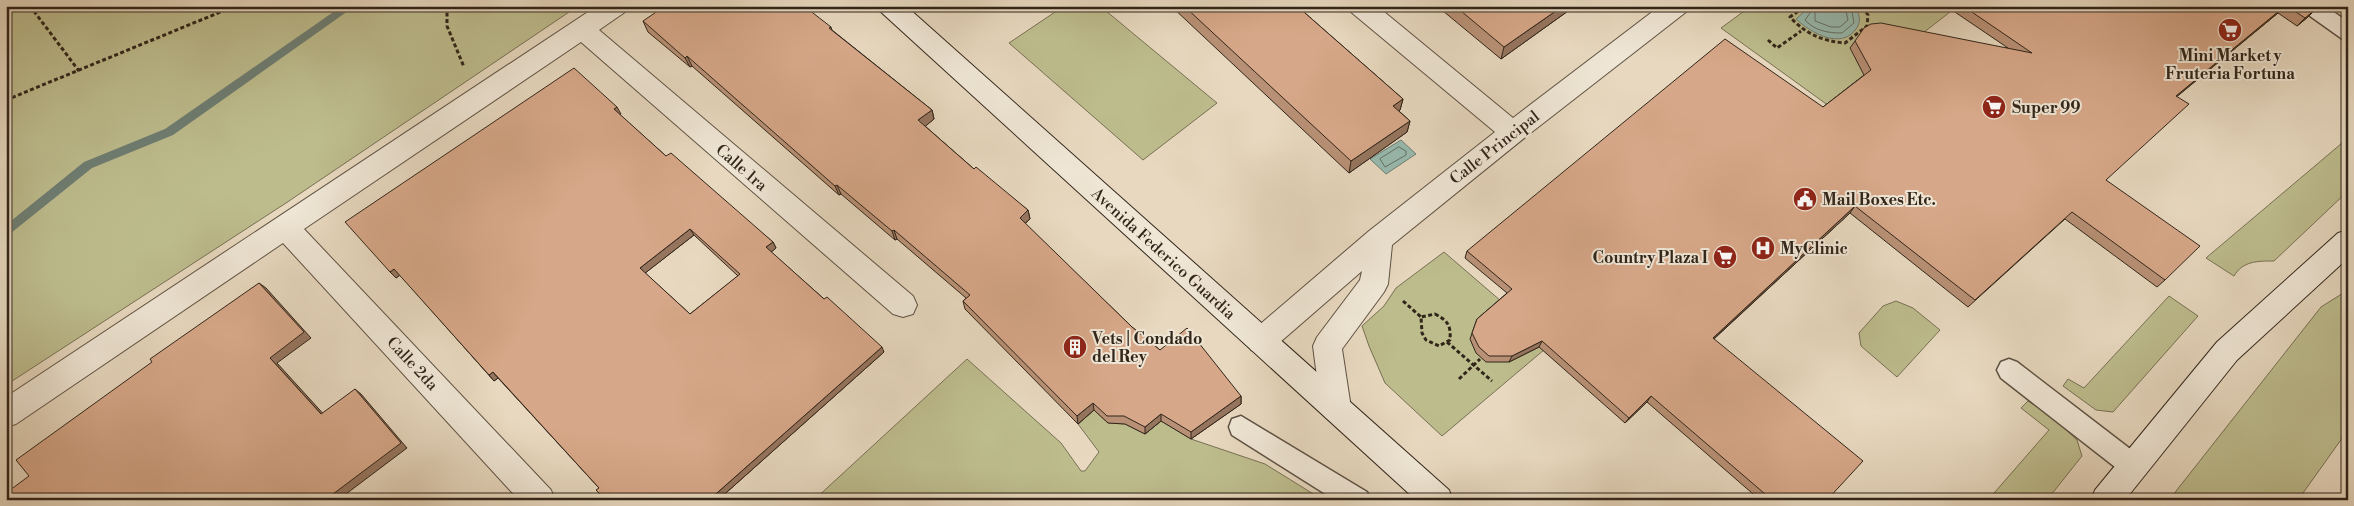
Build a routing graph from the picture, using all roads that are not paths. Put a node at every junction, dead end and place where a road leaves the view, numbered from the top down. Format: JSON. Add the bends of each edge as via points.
{"nodes":[{"id":1,"x":616,"y":6,"type":"edge"},
{"id":2,"x":890,"y":6,"type":"edge"},
{"id":3,"x":1360,"y":6,"type":"edge"},
{"id":4,"x":1677,"y":6,"type":"edge"},
{"id":5,"x":2310,"y":6,"type":"edge"},
{"id":6,"x":582,"y":29,"type":"junction"},
{"id":7,"x":2348,"y":33,"type":"edge"},
{"id":8,"x":1512,"y":132,"type":"junction"},
{"id":9,"x":285,"y":227,"type":"junction"},
{"id":10,"x":1379,"y":239,"type":"junction"},
{"id":11,"x":2348,"y":241,"type":"edge"},
{"id":12,"x":903,"y":305,"type":"dead end"},
{"id":13,"x":1261,"y":341,"type":"junction"},
{"id":14,"x":2009,"y":370,"type":"dead end"},
{"id":15,"x":1336,"y":408,"type":"junction"},
{"id":16,"x":6,"y":414,"type":"edge"},
{"id":17,"x":1241,"y":427,"type":"dead end"},
{"id":18,"x":2133,"y":466,"type":"junction"},
{"id":19,"x":540,"y":500,"type":"edge"},
{"id":20,"x":1358,"y":500,"type":"edge"},
{"id":21,"x":1438,"y":500,"type":"edge"},
{"id":22,"x":2106,"y":500,"type":"edge"}],
"edges":[{"from":1,"to":6,"type":"street"},
{"from":2,"to":13,"type":"street","name":"Avenida Federico Guardia"},
{"from":3,"to":8,"type":"street"},
{"from":4,"to":8,"type":"street","name":"Calle Principal"},
{"from":5,"to":7,"type":"lane"},
{"from":6,"to":9,"type":"street"},
{"from":6,"to":12,"type":"street","name":"Calle 1ra"},
{"from":8,"to":10,"type":"street","name":"Calle Principal"},
{"from":9,"to":16,"type":"street"},
{"from":9,"to":19,"type":"street","name":"Calle 2da"},
{"from":10,"to":13,"type":"street","name":"Calle Principal"},
{"from":10,"to":15,"type":"street","via":[[1374,284],[1327,346]]},
{"from":11,"to":18,"type":"street","via":[[2226,351]]},
{"from":13,"to":15,"type":"street","name":"Avenida Federico Guardia"},
{"from":14,"to":18,"type":"lane"},
{"from":15,"to":21,"type":"street","name":"Avenida Federico Guardia"},
{"from":17,"to":20,"type":"lane"},
{"from":18,"to":22,"type":"street"}]}
